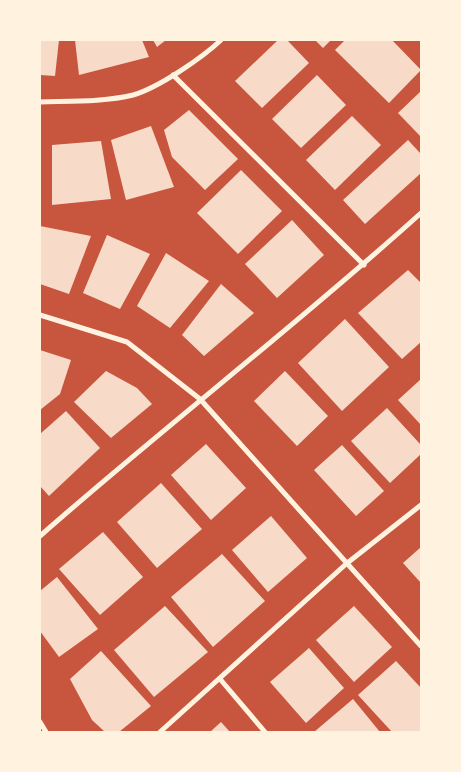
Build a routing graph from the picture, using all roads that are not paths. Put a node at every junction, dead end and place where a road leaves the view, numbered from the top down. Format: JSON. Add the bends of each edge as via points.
{"nodes":[{"id":1,"x":221,"y":40,"type":"edge"},
{"id":2,"x":173,"y":75,"type":"junction"},
{"id":3,"x":40,"y":102,"type":"edge"},
{"id":4,"x":421,"y":213,"type":"edge"},
{"id":5,"x":364,"y":265,"type":"junction"},
{"id":6,"x":40,"y":315,"type":"edge"},
{"id":7,"x":200,"y":399,"type":"junction"},
{"id":8,"x":421,"y":505,"type":"edge"},
{"id":9,"x":40,"y":536,"type":"edge"},
{"id":10,"x":346,"y":564,"type":"junction"},
{"id":11,"x":421,"y":646,"type":"edge"},
{"id":12,"x":220,"y":679,"type":"junction"},
{"id":13,"x":40,"y":722,"type":"edge"},
{"id":14,"x":46,"y":732,"type":"edge"},
{"id":15,"x":160,"y":732,"type":"edge"},
{"id":16,"x":265,"y":732,"type":"edge"}],
"edges":[{"from":1,"to":2,"type":"street"},
{"from":2,"to":3,"type":"street","via":[[134,94],[70,102]]},
{"from":2,"to":5,"type":"street"},
{"from":4,"to":5,"type":"street"},
{"from":5,"to":7,"type":"street"},
{"from":6,"to":7,"type":"street","via":[[126,342]]},
{"from":7,"to":9,"type":"street"},
{"from":7,"to":10,"type":"street"},
{"from":8,"to":10,"type":"street"},
{"from":10,"to":11,"type":"street"},
{"from":10,"to":12,"type":"street"},
{"from":12,"to":15,"type":"street"},
{"from":12,"to":16,"type":"street"},
{"from":13,"to":14,"type":"street"}]}
